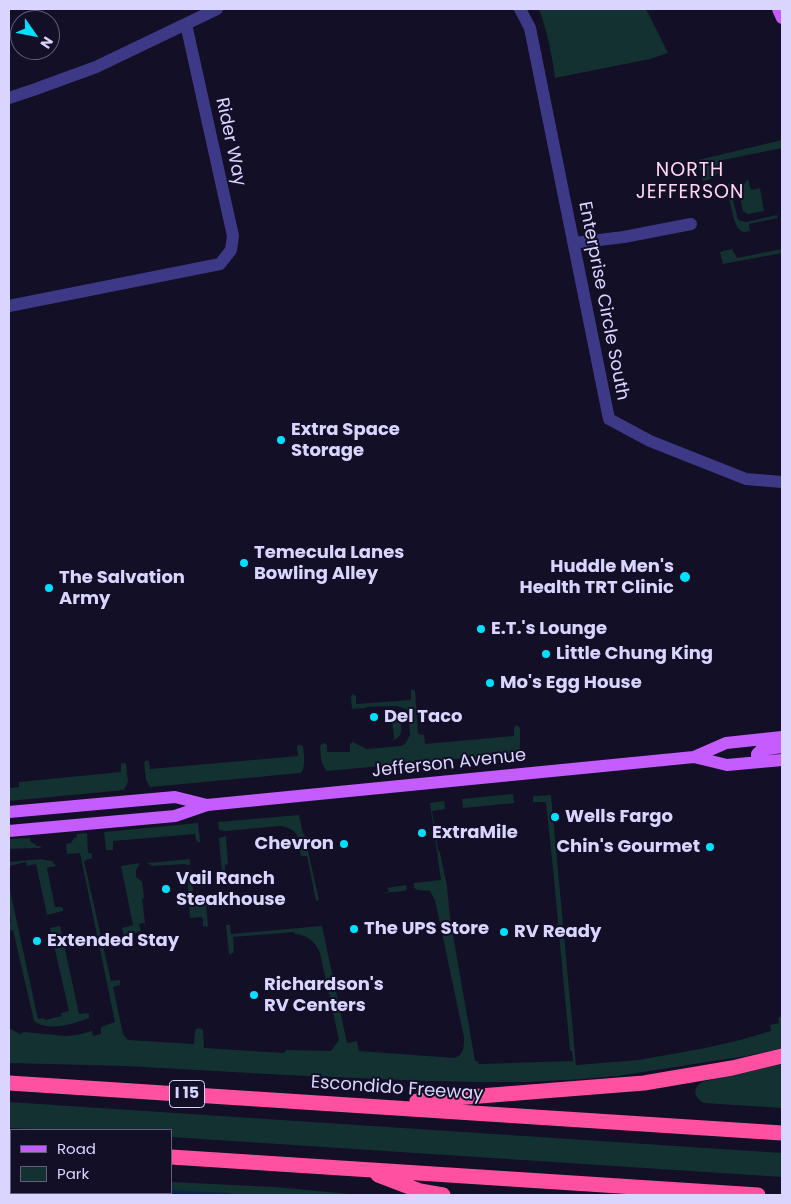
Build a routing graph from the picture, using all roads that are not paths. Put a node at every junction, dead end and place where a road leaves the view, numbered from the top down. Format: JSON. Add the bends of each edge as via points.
{"nodes":[{"id":1,"x":216,"y":9,"type":"edge"},
{"id":2,"x":520,"y":9,"type":"edge"},
{"id":3,"x":778,"y":9,"type":"edge"},
{"id":4,"x":782,"y":18,"type":"edge"},
{"id":5,"x":186,"y":24,"type":"junction"},
{"id":6,"x":9,"y":98,"type":"edge"},
{"id":7,"x":692,"y":224,"type":"dead end"},
{"id":8,"x":574,"y":243,"type":"junction"},
{"id":9,"x":9,"y":306,"type":"edge"},
{"id":10,"x":782,"y":482,"type":"edge"},
{"id":11,"x":782,"y":737,"type":"edge"},
{"id":12,"x":782,"y":747,"type":"edge"},
{"id":13,"x":694,"y":757,"type":"junction"},
{"id":14,"x":782,"y":760,"type":"edge"},
{"id":15,"x":757,"y":762,"type":"junction"},
{"id":16,"x":208,"y":805,"type":"junction"},
{"id":17,"x":9,"y":812,"type":"edge"},
{"id":18,"x":9,"y":831,"type":"edge"},
{"id":19,"x":782,"y":1056,"type":"edge"},
{"id":20,"x":9,"y":1083,"type":"edge"},
{"id":21,"x":366,"y":1105,"type":"junction"},
{"id":22,"x":782,"y":1127,"type":"edge"},
{"id":23,"x":710,"y":1128,"type":"junction"},
{"id":24,"x":782,"y":1133,"type":"edge"},
{"id":25,"x":172,"y":1157,"type":"edge"},
{"id":26,"x":365,"y":1170,"type":"junction"},
{"id":27,"x":442,"y":1195,"type":"edge"},
{"id":28,"x":758,"y":1195,"type":"edge"}],
"edges":[{"from":1,"to":5,"type":"street"},
{"from":2,"to":8,"type":"street","name":"Enterprise Circle South","via":[[530,28]]},
{"from":3,"to":4,"type":"main road"},
{"from":5,"to":6,"type":"street","via":[[96,67]]},
{"from":5,"to":9,"type":"street","name":"Rider Way","via":[[233,236],[231,250],[220,264]]},
{"from":7,"to":8,"type":"street"},
{"from":8,"to":10,"type":"street","name":"Enterprise Circle South","via":[[609,419],[650,441],[746,479]]},
{"from":11,"to":13,"type":"main road","name":"Jefferson Avenue","via":[[726,743]]},
{"from":12,"to":15,"type":"main road","via":[[761,750],[757,754]]},
{"from":13,"to":15,"type":"main road","name":"Jefferson Avenue","via":[[727,765]]},
{"from":13,"to":16,"type":"main road","name":"Jefferson Avenue"},
{"from":14,"to":15,"type":"main road","name":"Jefferson Avenue"},
{"from":16,"to":17,"type":"main road","name":"Jefferson Avenue","via":[[175,797]]},
{"from":16,"to":18,"type":"main road","name":"Jefferson Avenue","via":[[176,816]]},
{"from":19,"to":21,"type":"highway","via":[[732,1068],[644,1082]]},
{"from":20,"to":21,"type":"highway","name":"Escondido Freeway","number":"I 15"},
{"from":21,"to":23,"type":"highway","name":"Escondido Freeway","number":"I 15"},
{"from":22,"to":23,"type":"highway"},
{"from":23,"to":24,"type":"highway","name":"Escondido Freeway","number":"I 15"},
{"from":25,"to":26,"type":"highway"},
{"from":26,"to":27,"type":"highway","via":[[420,1191]]},
{"from":26,"to":28,"type":"highway"}]}
